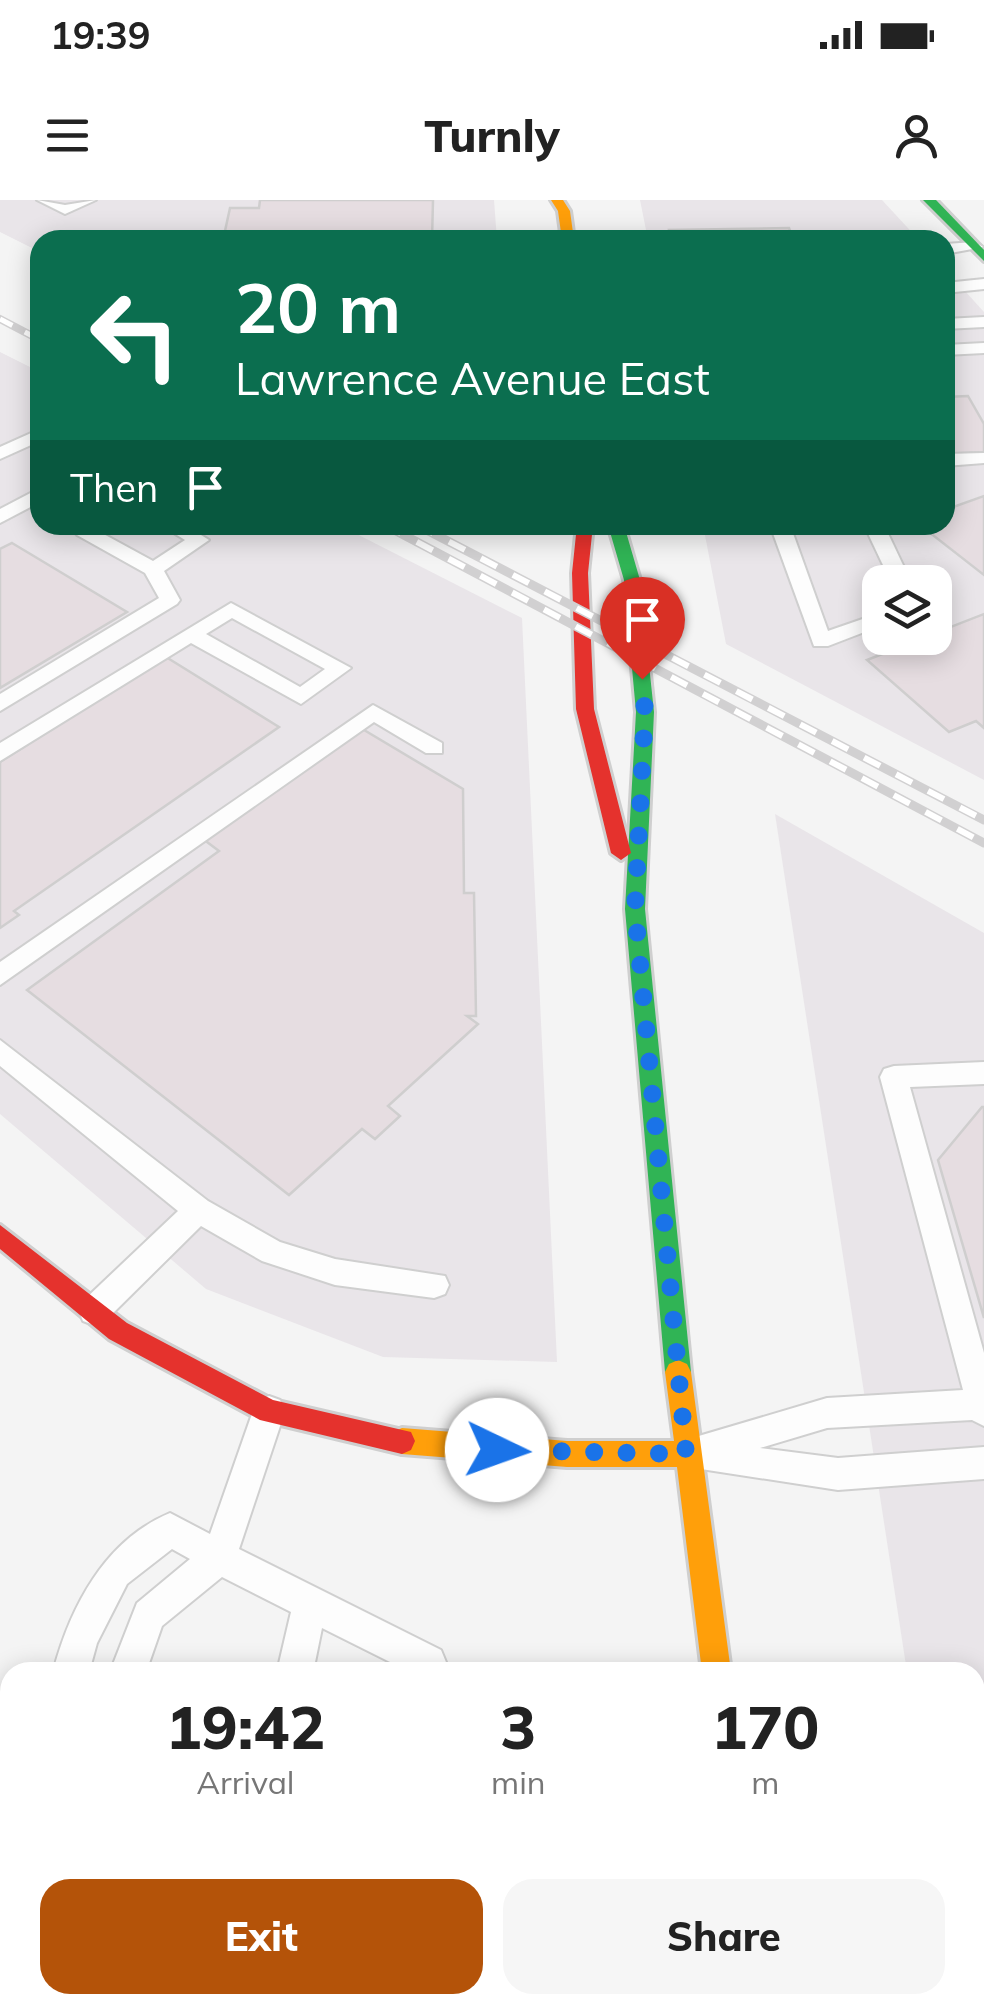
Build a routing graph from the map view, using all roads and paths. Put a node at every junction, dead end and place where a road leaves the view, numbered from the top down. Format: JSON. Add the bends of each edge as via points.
{"nodes":[{"id":1,"x":44,"y":200,"type":"edge"},
{"id":2,"x":89,"y":200,"type":"edge"},
{"id":3,"x":929,"y":200,"type":"edge"},
{"id":4,"x":563,"y":204,"type":"edge"},
{"id":5,"x":567,"y":230,"type":"edge"},
{"id":6,"x":955,"y":250,"type":"edge"},
{"id":7,"x":980,"y":252,"type":"edge"},
{"id":8,"x":984,"y":284,"type":"edge"},
{"id":9,"x":955,"y":287,"type":"edge"},
{"id":10,"x":984,"y":322,"type":"edge"},
{"id":11,"x":955,"y":323,"type":"edge"},
{"id":12,"x":984,"y":348,"type":"edge"},
{"id":13,"x":955,"y":349,"type":"edge"},
{"id":14,"x":30,"y":439,"type":"edge"},
{"id":15,"x":0,"y":454,"type":"edge"},
{"id":16,"x":984,"y":458,"type":"edge"},
{"id":17,"x":955,"y":459,"type":"edge"},
{"id":18,"x":30,"y":500,"type":"edge"},
{"id":19,"x":0,"y":517,"type":"edge"},
{"id":20,"x":91,"y":535,"type":"edge"},
{"id":21,"x":190,"y":535,"type":"edge"},
{"id":22,"x":584,"y":535,"type":"edge"},
{"id":23,"x":619,"y":535,"type":"edge"},
{"id":24,"x":783,"y":535,"type":"edge"},
{"id":25,"x":879,"y":535,"type":"edge"},
{"id":26,"x":893,"y":565,"type":"edge"},
{"id":27,"x":153,"y":569,"type":"junction"},
{"id":28,"x":862,"y":626,"type":"edge"},
{"id":29,"x":192,"y":634,"type":"junction"},
{"id":30,"x":0,"y":704,"type":"edge"},
{"id":31,"x":434,"y":748,"type":"dead end"},
{"id":32,"x":0,"y":753,"type":"edge"},
{"id":33,"x":635,"y":909,"type":"junction"},
{"id":34,"x":0,"y":974,"type":"edge"},
{"id":35,"x":0,"y":1050,"type":"edge"},
{"id":36,"x":984,"y":1073,"type":"edge"},
{"id":37,"x":198,"y":1210,"type":"junction"},
{"id":38,"x":0,"y":1235,"type":"edge"},
{"id":39,"x":434,"y":1285,"type":"dead end"},
{"id":40,"x":94,"y":1311,"type":"junction"},
{"id":41,"x":983,"y":1406,"type":"edge"},
{"id":42,"x":269,"y":1411,"type":"junction"},
{"id":43,"x":686,"y":1454,"type":"junction"},
{"id":44,"x":984,"y":1463,"type":"edge"},
{"id":45,"x":219,"y":1557,"type":"junction"},
{"id":46,"x":310,"y":1604,"type":"junction"},
{"id":47,"x":74,"y":1662,"type":"edge"},
{"id":48,"x":132,"y":1662,"type":"edge"},
{"id":49,"x":297,"y":1662,"type":"edge"},
{"id":50,"x":426,"y":1662,"type":"edge"},
{"id":51,"x":717,"y":1662,"type":"edge"}],
"edges":[{"from":1,"to":2,"type":"lane","via":[[64,210]]},
{"from":3,"to":7,"type":"main road"},
{"from":4,"to":5,"type":"main road"},
{"from":6,"to":7,"type":"lane"},
{"from":8,"to":9,"type":"lane"},
{"from":10,"to":11,"type":"lane"},
{"from":12,"to":13,"type":"lane"},
{"from":14,"to":15,"type":"lane"},
{"from":16,"to":17,"type":"lane"},
{"from":18,"to":19,"type":"lane"},
{"from":20,"to":27,"type":"lane"},
{"from":21,"to":27,"type":"lane","via":[[199,540]]},
{"from":22,"to":33,"type":"main road","via":[[586,709]]},
{"from":23,"to":33,"type":"main road","via":[[632,580],[645,712]]},
{"from":24,"to":28,"type":"lane","via":[[820,641]]},
{"from":25,"to":26,"type":"lane"},
{"from":27,"to":30,"type":"lane","via":[[170,600]]},
{"from":29,"to":29,"type":"lane","via":[[301,697],[340,668],[231,609]]},
{"from":29,"to":32,"type":"lane"},
{"from":31,"to":34,"type":"lane","via":[[373,712]]},
{"from":33,"to":43,"type":"main road"},
{"from":35,"to":37,"type":"lane"},
{"from":36,"to":41,"type":"lane","via":[[894,1077]]},
{"from":37,"to":39,"type":"lane","via":[[272,1252],[335,1272]]},
{"from":37,"to":40,"type":"lane"},
{"from":38,"to":40,"type":"main road"},
{"from":40,"to":42,"type":"main road","via":[[118,1331]]},
{"from":41,"to":43,"type":"lane","via":[[827,1413]]},
{"from":42,"to":43,"type":"main road","via":[[427,1446]]},
{"from":42,"to":45,"type":"lane"},
{"from":43,"to":44,"type":"lane","via":[[838,1474]]},
{"from":43,"to":51,"type":"main road"},
{"from":45,"to":46,"type":"lane"},
{"from":45,"to":47,"type":"lane","via":[[170,1530],[115,1572]]},
{"from":45,"to":48,"type":"lane","via":[[149,1615]]},
{"from":46,"to":49,"type":"lane"},
{"from":46,"to":50,"type":"lane"}]}
